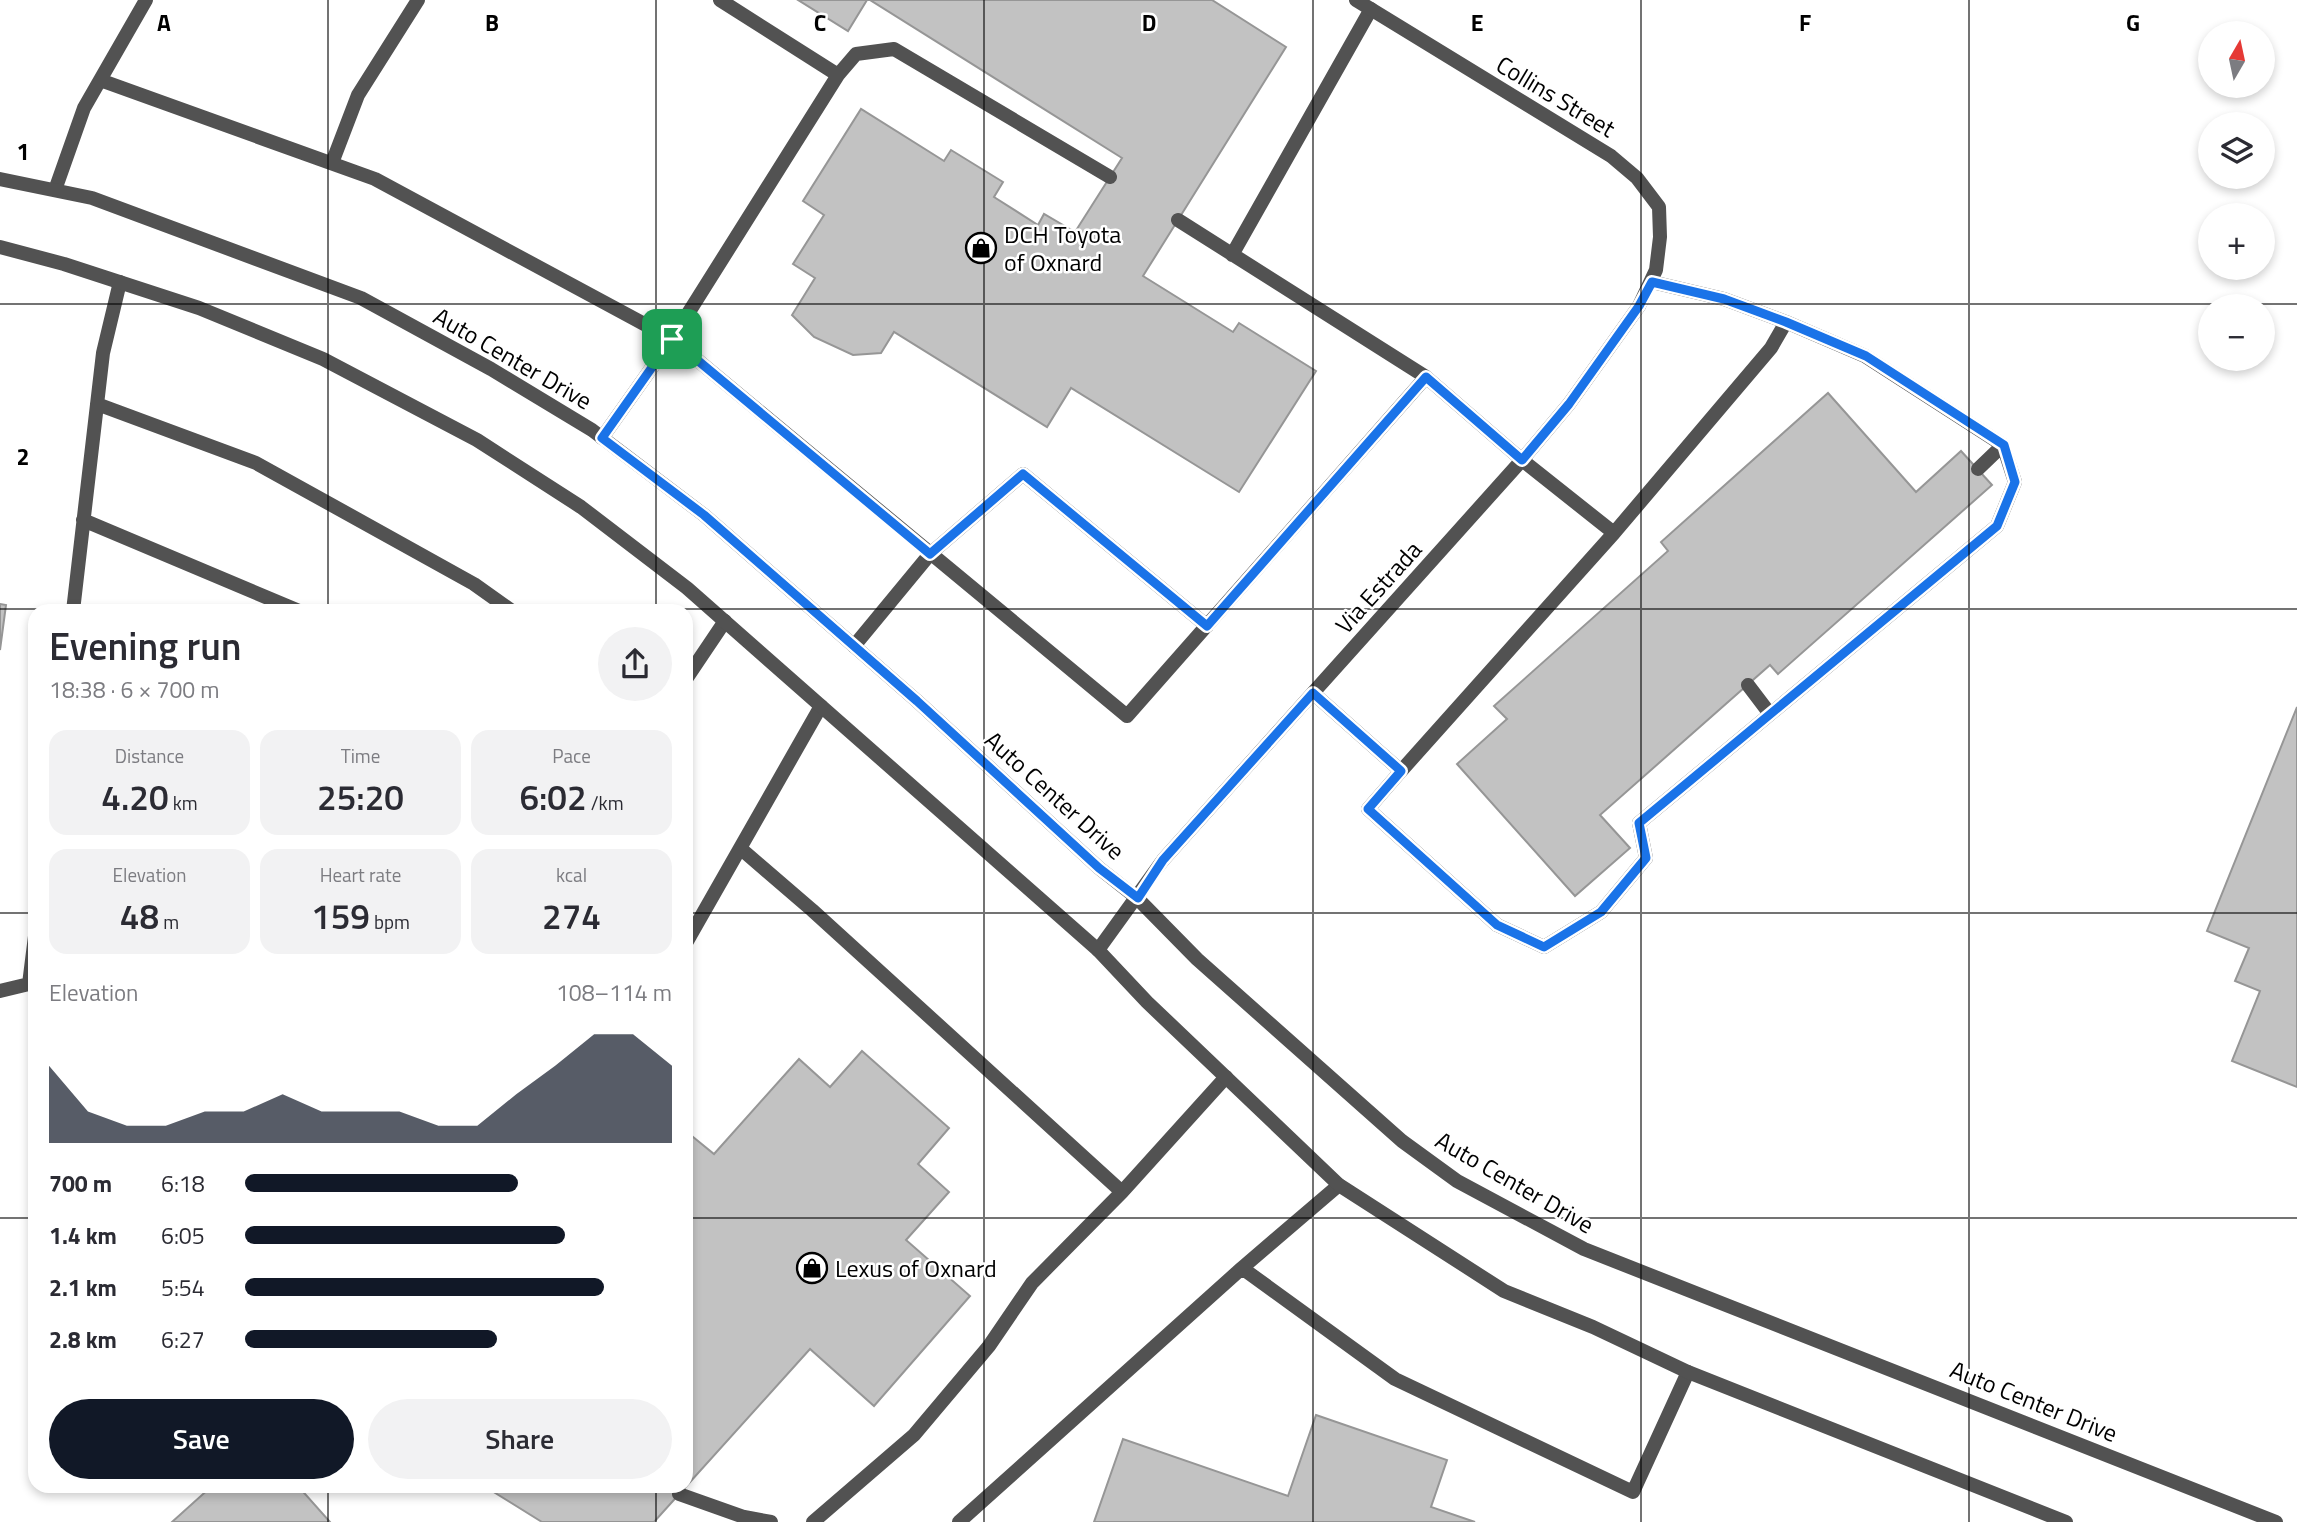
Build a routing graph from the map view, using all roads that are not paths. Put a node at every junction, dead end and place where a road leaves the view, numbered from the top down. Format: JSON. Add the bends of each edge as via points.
{"nodes":[{"id":1,"x":146,"y":0,"type":"edge"},
{"id":2,"x":418,"y":0,"type":"edge"},
{"id":3,"x":720,"y":0,"type":"edge"},
{"id":4,"x":1356,"y":0,"type":"edge"},
{"id":5,"x":1371,"y":9,"type":"junction"},
{"id":6,"x":838,"y":75,"type":"junction"},
{"id":7,"x":100,"y":80,"type":"junction"},
{"id":8,"x":332,"y":163,"type":"junction"},
{"id":9,"x":1110,"y":177,"type":"dead end"},
{"id":10,"x":0,"y":179,"type":"edge"},
{"id":11,"x":55,"y":190,"type":"junction"},
{"id":12,"x":1178,"y":220,"type":"dead end"},
{"id":13,"x":1660,"y":237,"type":"joint"},
{"id":14,"x":0,"y":247,"type":"edge"},
{"id":15,"x":1232,"y":255,"type":"junction"},
{"id":16,"x":120,"y":282,"type":"junction"},
{"id":17,"x":1652,"y":282,"type":"junction"},
{"id":18,"x":1786,"y":322,"type":"junction"},
{"id":19,"x":672,"y":339,"type":"junction"},
{"id":20,"x":1426,"y":377,"type":"junction"},
{"id":21,"x":97,"y":404,"type":"junction"},
{"id":22,"x":602,"y":438,"type":"junction"},
{"id":23,"x":2004,"y":445,"type":"junction"},
{"id":24,"x":1522,"y":460,"type":"junction"},
{"id":25,"x":1978,"y":469,"type":"dead end"},
{"id":26,"x":83,"y":520,"type":"junction"},
{"id":27,"x":1614,"y":533,"type":"junction"},
{"id":28,"x":930,"y":554,"type":"junction"},
{"id":29,"x":74,"y":604,"type":"edge"},
{"id":30,"x":282,"y":604,"type":"edge"},
{"id":31,"x":502,"y":604,"type":"edge"},
{"id":32,"x":725,"y":621,"type":"junction"},
{"id":33,"x":1207,"y":626,"type":"junction"},
{"id":34,"x":854,"y":646,"type":"junction"},
{"id":35,"x":693,"y":669,"type":"edge"},
{"id":36,"x":1748,"y":685,"type":"dead end"},
{"id":37,"x":1313,"y":693,"type":"junction"},
{"id":38,"x":821,"y":706,"type":"junction"},
{"id":39,"x":1770,"y":713,"type":"junction"},
{"id":40,"x":1401,"y":771,"type":"junction"},
{"id":41,"x":740,"y":848,"type":"junction"},
{"id":42,"x":1138,"y":898,"type":"junction"},
{"id":43,"x":693,"y":931,"type":"edge"},
{"id":44,"x":1098,"y":950,"type":"junction"},
{"id":45,"x":28,"y":986,"type":"edge"},
{"id":46,"x":0,"y":991,"type":"edge"},
{"id":47,"x":1226,"y":1077,"type":"junction"},
{"id":48,"x":1339,"y":1185,"type":"junction"},
{"id":49,"x":1122,"y":1192,"type":"junction"},
{"id":50,"x":1242,"y":1268,"type":"junction"},
{"id":51,"x":1688,"y":1373,"type":"junction"},
{"id":52,"x":679,"y":1494,"type":"dead end"},
{"id":53,"x":771,"y":1522,"type":"edge"},
{"id":54,"x":813,"y":1522,"type":"edge"},
{"id":55,"x":959,"y":1522,"type":"edge"},
{"id":56,"x":2066,"y":1522,"type":"edge"},
{"id":57,"x":2276,"y":1522,"type":"edge"}],
"edges":[{"from":1,"to":7,"type":"street"},
{"from":2,"to":8,"type":"street","via":[[358,95]]},
{"from":3,"to":6,"type":"street"},
{"from":4,"to":5,"type":"street","name":"Collins Street"},
{"from":5,"to":13,"type":"street","name":"Collins Street","via":[[1611,156],[1637,178],[1659,207]]},
{"from":5,"to":15,"type":"street"},
{"from":6,"to":9,"type":"street","via":[[856,54],[894,49]]},
{"from":6,"to":19,"type":"street"},
{"from":7,"to":8,"type":"street"},
{"from":7,"to":11,"type":"street","via":[[84,108]]},
{"from":8,"to":19,"type":"street","via":[[375,179]]},
{"from":10,"to":11,"type":"street","name":"Auto Center Drive"},
{"from":11,"to":22,"type":"street","name":"Auto Center Drive","via":[[92,198],[361,298],[491,369]]},
{"from":12,"to":15,"type":"street"},
{"from":13,"to":17,"type":"street","name":"Via Estrada"},
{"from":14,"to":16,"type":"street"},
{"from":15,"to":20,"type":"street"},
{"from":16,"to":21,"type":"street","via":[[103,353]]},
{"from":16,"to":32,"type":"street","via":[[199,308],[323,359],[477,440],[582,507]]},
{"from":17,"to":18,"type":"street","via":[[1724,299]]},
{"from":17,"to":24,"type":"street","name":"Via Estrada","via":[[1569,404]]},
{"from":18,"to":23,"type":"street","via":[[1866,356]]},
{"from":18,"to":27,"type":"street","via":[[1772,348]]},
{"from":19,"to":22,"type":"street"},
{"from":19,"to":28,"type":"street"},
{"from":20,"to":24,"type":"street"},
{"from":20,"to":33,"type":"street"},
{"from":21,"to":26,"type":"street"},
{"from":21,"to":31,"type":"street","via":[[256,463]]},
{"from":22,"to":34,"type":"street","name":"Auto Center Drive","via":[[704,515]]},
{"from":23,"to":25,"type":"street"},
{"from":23,"to":39,"type":"street","via":[[2015,482],[1997,526]]},
{"from":24,"to":27,"type":"street"},
{"from":24,"to":37,"type":"street","name":"Via Estrada"},
{"from":26,"to":29,"type":"street"},
{"from":26,"to":30,"type":"street"},
{"from":27,"to":40,"type":"street"},
{"from":28,"to":33,"type":"street","via":[[1023,474]]},
{"from":28,"to":33,"type":"street","via":[[1127,716]]},
{"from":28,"to":34,"type":"street"},
{"from":32,"to":35,"type":"street"},
{"from":32,"to":38,"type":"street"},
{"from":34,"to":42,"type":"street","name":"Auto Center Drive"},
{"from":36,"to":39,"type":"street"},
{"from":37,"to":40,"type":"street"},
{"from":37,"to":42,"type":"street","name":"Via Estrada","via":[[1163,860]]},
{"from":38,"to":41,"type":"street"},
{"from":38,"to":44,"type":"street"},
{"from":39,"to":40,"type":"street","via":[[1639,823],[1646,858],[1601,912],[1544,947],[1497,925],[1368,809]]},
{"from":41,"to":43,"type":"street"},
{"from":41,"to":49,"type":"street"},
{"from":42,"to":44,"type":"street","name":"Via Estrada"},
{"from":42,"to":57,"type":"street","name":"Auto Center Drive","via":[[1197,959],[1402,1141],[1457,1181],[1584,1249]]},
{"from":44,"to":47,"type":"street"},
{"from":45,"to":46,"type":"street"},
{"from":47,"to":48,"type":"street"},
{"from":47,"to":49,"type":"street"},
{"from":48,"to":50,"type":"street"},
{"from":48,"to":51,"type":"street","via":[[1504,1291],[1594,1327]]},
{"from":49,"to":54,"type":"street","via":[[1032,1283],[989,1346],[914,1435]]},
{"from":50,"to":51,"type":"street","via":[[1395,1379],[1633,1492]]},
{"from":50,"to":55,"type":"street"},
{"from":51,"to":56,"type":"street"},
{"from":52,"to":53,"type":"street"}]}
